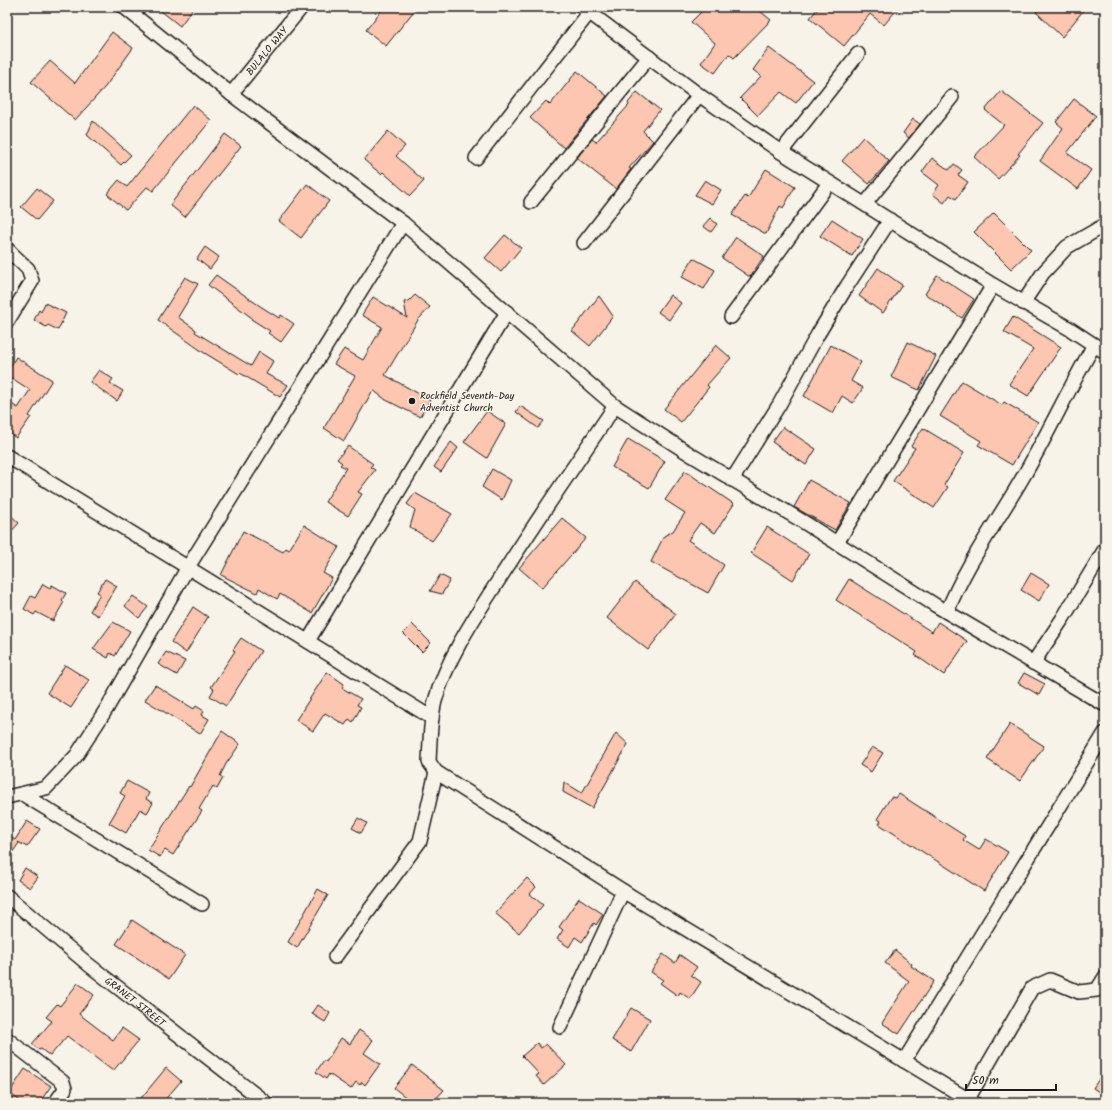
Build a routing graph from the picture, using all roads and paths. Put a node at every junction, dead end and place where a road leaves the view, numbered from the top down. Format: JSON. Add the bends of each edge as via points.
{"nodes":[{"id":1,"x":124,"y":7,"type":"edge"},
{"id":2,"x":302,"y":7,"type":"edge"},
{"id":3,"x":586,"y":10,"type":"edge"},
{"id":4,"x":858,"y":54,"type":"dead end"},
{"id":5,"x":649,"y":57,"type":"junction"},
{"id":6,"x":231,"y":94,"type":"junction"},
{"id":7,"x":699,"y":95,"type":"junction"},
{"id":8,"x":952,"y":97,"type":"dead end"},
{"id":9,"x":780,"y":152,"type":"junction"},
{"id":10,"x":476,"y":158,"type":"dead end"},
{"id":11,"x":829,"y":183,"type":"junction"},
{"id":12,"x":531,"y":202,"type":"dead end"},
{"id":13,"x":865,"y":204,"type":"junction"},
{"id":14,"x":890,"y":220,"type":"junction"},
{"id":15,"x":403,"y":223,"type":"junction"},
{"id":16,"x":1105,"y":226,"type":"edge"},
{"id":17,"x":584,"y":243,"type":"dead end"},
{"id":18,"x":7,"y":249,"type":"edge"},
{"id":19,"x":993,"y":286,"type":"junction"},
{"id":20,"x":1023,"y":304,"type":"junction"},
{"id":21,"x":507,"y":312,"type":"junction"},
{"id":22,"x":731,"y":317,"type":"dead end"},
{"id":23,"x":7,"y":322,"type":"edge"},
{"id":24,"x":1100,"y":348,"type":"edge"},
{"id":25,"x":615,"y":406,"type":"junction"},
{"id":26,"x":7,"y":456,"type":"edge"},
{"id":27,"x":732,"y":480,"type":"junction"},
{"id":28,"x":836,"y":543,"type":"junction"},
{"id":29,"x":1105,"y":549,"type":"edge"},
{"id":30,"x":188,"y":567,"type":"junction"},
{"id":31,"x":947,"y":612,"type":"junction"},
{"id":32,"x":308,"y":641,"type":"junction"},
{"id":33,"x":1032,"y":663,"type":"junction"},
{"id":34,"x":1105,"y":705,"type":"edge"},
{"id":35,"x":432,"y":718,"type":"junction"},
{"id":36,"x":1105,"y":733,"type":"edge"},
{"id":37,"x":436,"y":772,"type":"junction"},
{"id":38,"x":24,"y":795,"type":"junction"},
{"id":39,"x":7,"y":797,"type":"edge"},
{"id":40,"x":623,"y":891,"type":"junction"},
{"id":41,"x":7,"y":896,"type":"edge"},
{"id":42,"x":202,"y":904,"type":"dead end"},
{"id":43,"x":335,"y":957,"type":"dead end"},
{"id":44,"x":1105,"y":977,"type":"edge"},
{"id":45,"x":560,"y":1027,"type":"dead end"},
{"id":46,"x":7,"y":1039,"type":"edge"},
{"id":47,"x":904,"y":1061,"type":"junction"},
{"id":48,"x":971,"y":1101,"type":"edge"},
{"id":49,"x":55,"y":1103,"type":"edge"},
{"id":50,"x":266,"y":1103,"type":"edge"}],
"edges":[{"from":1,"to":6,"type":"street"},
{"from":2,"to":6,"type":"street","name":"BULALO WAY"},
{"from":3,"to":5,"type":"street"},
{"from":3,"to":10,"type":"street"},
{"from":4,"to":9,"type":"street"},
{"from":5,"to":7,"type":"street"},
{"from":5,"to":12,"type":"street"},
{"from":6,"to":15,"type":"street"},
{"from":7,"to":9,"type":"street"},
{"from":7,"to":17,"type":"street"},
{"from":8,"to":13,"type":"street"},
{"from":9,"to":11,"type":"street"},
{"from":11,"to":13,"type":"street"},
{"from":11,"to":22,"type":"street"},
{"from":13,"to":14,"type":"street"},
{"from":14,"to":19,"type":"street"},
{"from":14,"to":27,"type":"street","via":[[847,286],[779,405]]},
{"from":15,"to":21,"type":"street"},
{"from":15,"to":30,"type":"street"},
{"from":16,"to":20,"type":"street","via":[[1067,247],[1043,273]]},
{"from":18,"to":23,"type":"street","via":[[28,269],[32,281]]},
{"from":19,"to":20,"type":"street"},
{"from":19,"to":28,"type":"street"},
{"from":20,"to":24,"type":"street"},
{"from":21,"to":25,"type":"street"},
{"from":21,"to":32,"type":"street"},
{"from":24,"to":31,"type":"street","via":[[1072,382],[1023,476],[966,570]]},
{"from":25,"to":27,"type":"street"},
{"from":25,"to":35,"type":"street","via":[[538,519],[472,623],[450,662],[439,689]]},
{"from":26,"to":30,"type":"street"},
{"from":27,"to":28,"type":"street"},
{"from":28,"to":31,"type":"street"},
{"from":29,"to":33,"type":"street"},
{"from":30,"to":32,"type":"street"},
{"from":30,"to":38,"type":"street","via":[[107,708],[76,756],[46,788]]},
{"from":31,"to":33,"type":"street"},
{"from":32,"to":35,"type":"street"},
{"from":33,"to":34,"type":"street"},
{"from":35,"to":37,"type":"street","via":[[429,762]]},
{"from":36,"to":47,"type":"street"},
{"from":37,"to":40,"type":"street"},
{"from":37,"to":43,"type":"street","via":[[420,840]]},
{"from":38,"to":39,"type":"street"},
{"from":38,"to":42,"type":"street"},
{"from":40,"to":45,"type":"street"},
{"from":40,"to":47,"type":"street"},
{"from":41,"to":50,"type":"street","name":"GRANET STREET","via":[[89,965]]},
{"from":44,"to":48,"type":"street","via":[[1097,990],[1079,992],[1050,980],[1032,988]]},
{"from":46,"to":49,"type":"street","via":[[63,1082],[65,1088]]},
{"from":47,"to":48,"type":"street"}]}
